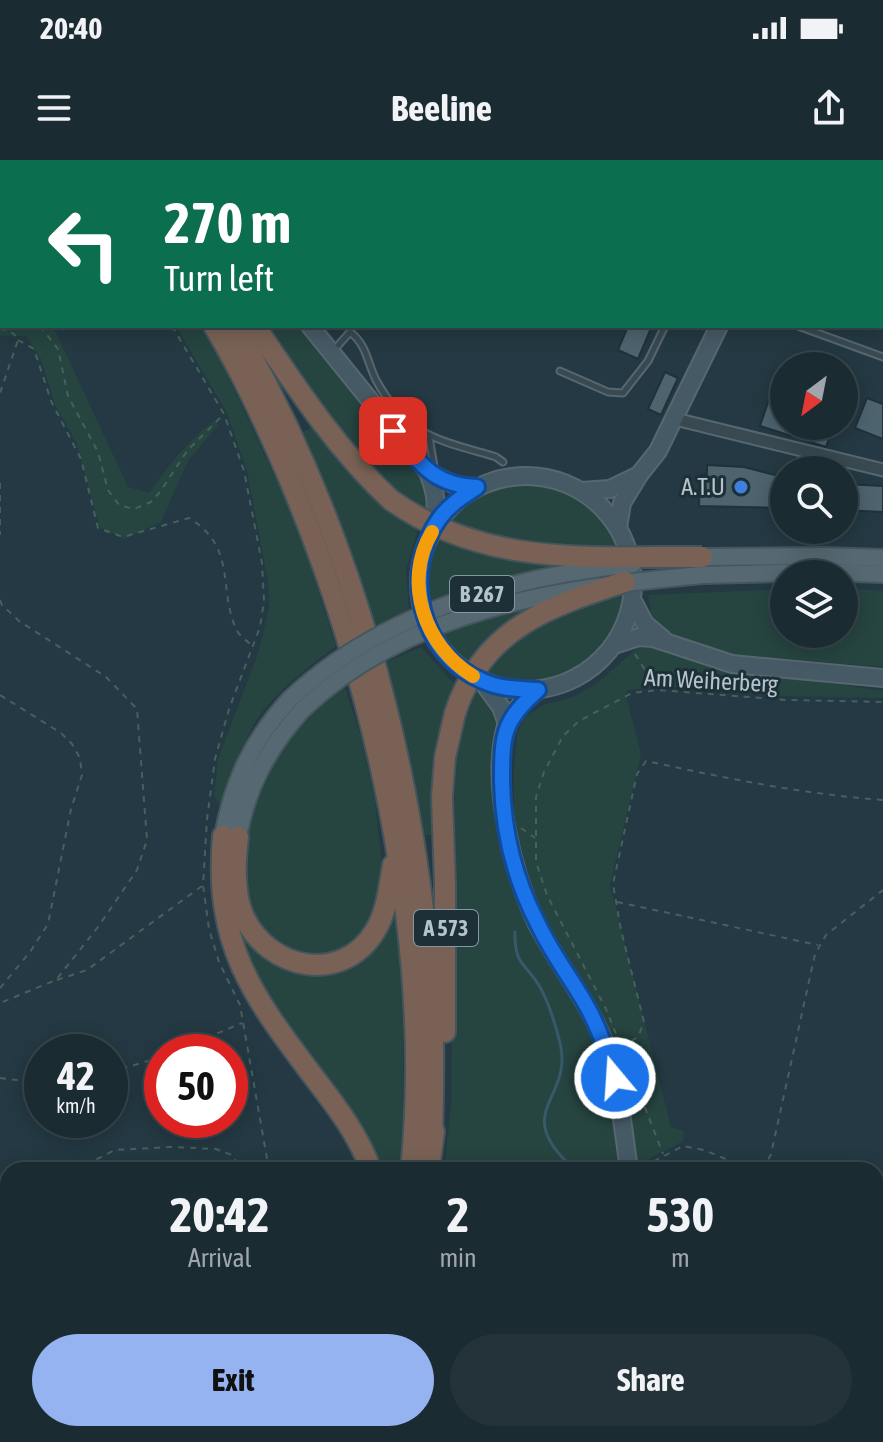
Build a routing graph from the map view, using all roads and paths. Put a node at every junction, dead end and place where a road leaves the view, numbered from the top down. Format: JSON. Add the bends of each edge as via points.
{"nodes":[{"id":1,"x":0,"y":328,"type":"edge"},
{"id":2,"x":42,"y":328,"type":"edge"},
{"id":3,"x":173,"y":328,"type":"edge"},
{"id":4,"x":215,"y":328,"type":"edge"},
{"id":5,"x":236,"y":328,"type":"edge"},
{"id":6,"x":256,"y":328,"type":"edge"},
{"id":7,"x":311,"y":328,"type":"edge"},
{"id":8,"x":664,"y":328,"type":"edge"},
{"id":9,"x":718,"y":328,"type":"edge"},
{"id":10,"x":803,"y":328,"type":"edge"},
{"id":11,"x":18,"y":340,"type":"junction"},
{"id":12,"x":330,"y":353,"type":"junction"},
{"id":13,"x":883,"y":357,"type":"edge"},
{"id":14,"x":560,"y":371,"type":"dead end"},
{"id":15,"x":0,"y":393,"type":"edge"},
{"id":16,"x":390,"y":399,"type":"junction"},
{"id":17,"x":376,"y":410,"type":"junction"},
{"id":18,"x":224,"y":414,"type":"junction"},
{"id":19,"x":675,"y":419,"type":"junction"},
{"id":20,"x":429,"y":437,"type":"junction"},
{"id":21,"x":503,"y":462,"type":"dead end"},
{"id":22,"x":883,"y":470,"type":"edge"},
{"id":23,"x":432,"y":475,"type":"junction"},
{"id":24,"x":639,"y":475,"type":"junction"},
{"id":25,"x":0,"y":483,"type":"edge"},
{"id":26,"x":477,"y":487,"type":"junction"},
{"id":27,"x":581,"y":491,"type":"junction"},
{"id":28,"x":618,"y":528,"type":"junction"},
{"id":29,"x":0,"y":535,"type":"edge"},
{"id":30,"x":428,"y":538,"type":"junction"},
{"id":31,"x":883,"y":558,"type":"edge"},
{"id":32,"x":702,"y":566,"type":"junction"},
{"id":33,"x":883,"y":574,"type":"edge"},
{"id":34,"x":628,"y":590,"type":"junction"},
{"id":35,"x":0,"y":600,"type":"edge"},
{"id":36,"x":668,"y":642,"type":"junction"},
{"id":37,"x":614,"y":645,"type":"junction"},
{"id":38,"x":254,"y":647,"type":"junction"},
{"id":39,"x":633,"y":651,"type":"dead end"},
{"id":40,"x":883,"y":678,"type":"edge"},
{"id":41,"x":482,"y":681,"type":"junction"},
{"id":42,"x":538,"y":690,"type":"junction"},
{"id":43,"x":658,"y":690,"type":"junction"},
{"id":44,"x":0,"y":695,"type":"edge"},
{"id":45,"x":883,"y":702,"type":"edge"},
{"id":46,"x":295,"y":705,"type":"junction"},
{"id":47,"x":507,"y":724,"type":"junction"},
{"id":48,"x":883,"y":800,"type":"edge"},
{"id":49,"x":230,"y":836,"type":"junction"},
{"id":50,"x":536,"y":839,"type":"dead end"},
{"id":51,"x":396,"y":850,"type":"junction"},
{"id":52,"x":203,"y":885,"type":"junction"},
{"id":53,"x":883,"y":890,"type":"edge"},
{"id":54,"x":615,"y":901,"type":"junction"},
{"id":55,"x":819,"y":946,"type":"junction"},
{"id":56,"x":56,"y":980,"type":"junction"},
{"id":57,"x":0,"y":988,"type":"edge"},
{"id":58,"x":0,"y":1003,"type":"edge"},
{"id":59,"x":243,"y":1022,"type":"junction"},
{"id":60,"x":215,"y":1034,"type":"edge"},
{"id":61,"x":621,"y":1047,"type":"dead end"},
{"id":62,"x":0,"y":1078,"type":"edge"},
{"id":63,"x":24,"y":1081,"type":"edge"},
{"id":64,"x":432,"y":1143,"type":"junction"},
{"id":65,"x":91,"y":1162,"type":"edge"},
{"id":66,"x":237,"y":1162,"type":"edge"},
{"id":67,"x":268,"y":1162,"type":"edge"},
{"id":68,"x":367,"y":1162,"type":"edge"},
{"id":69,"x":411,"y":1162,"type":"edge"},
{"id":70,"x":430,"y":1162,"type":"edge"},
{"id":71,"x":628,"y":1162,"type":"edge"},
{"id":72,"x":651,"y":1162,"type":"edge"},
{"id":73,"x":733,"y":1162,"type":"edge"},
{"id":74,"x":767,"y":1162,"type":"edge"}],
"edges":[{"from":1,"to":11,"type":"path"},
{"from":2,"to":18,"type":"path","via":[[58,349],[68,396],[119,505],[134,509],[151,502],[187,451]]},
{"from":3,"to":18,"type":"path"},
{"from":4,"to":51,"type":"highway","number":"A 573","via":[[257,406],[318,550],[372,727]]},
{"from":5,"to":64,"type":"highway","number":"A 573","via":[[315,493],[359,609],[390,721],[416,848],[431,980]]},
{"from":6,"to":32,"type":"highway","bridge":true,"via":[[365,476],[415,517],[488,546]]},
{"from":7,"to":12,"type":"main road"},
{"from":8,"to":14,"type":"lane","via":[[648,361],[623,393],[608,392]]},
{"from":9,"to":19,"type":"main road"},
{"from":10,"to":13,"type":"lane"},
{"from":11,"to":15,"type":"path"},
{"from":11,"to":38,"type":"path","via":[[34,349],[51,401],[81,459],[98,528],[123,537],[189,518],[207,529],[223,562],[237,631]]},
{"from":12,"to":16,"type":"lane","via":[[350,332],[362,341],[376,380]]},
{"from":12,"to":17,"type":"main road"},
{"from":16,"to":17,"type":"lane"},
{"from":16,"to":20,"type":"lane","via":[[405,422]]},
{"from":17,"to":23,"type":"main road"},
{"from":18,"to":38,"type":"path","via":[[244,471],[262,563],[264,601]]},
{"from":19,"to":22,"type":"street"},
{"from":19,"to":24,"type":"main road"},
{"from":20,"to":21,"type":"lane"},
{"from":20,"to":23,"type":"lane"},
{"from":23,"to":26,"type":"main road","via":[[457,486]]},
{"from":23,"to":30,"type":"main road","via":[[436,512]]},
{"from":24,"to":27,"type":"main road","via":[[610,489]]},
{"from":24,"to":28,"type":"main road","via":[[622,503]]},
{"from":25,"to":29,"type":"path"},
{"from":26,"to":27,"type":"main road","via":[[519,476],[551,479]]},
{"from":26,"to":30,"type":"main road","via":[[440,517]]},
{"from":27,"to":28,"type":"main road"},
{"from":28,"to":34,"type":"main road","via":[[631,562]]},
{"from":30,"to":41,"type":"main road","via":[[418,585],[426,620],[443,652]]},
{"from":31,"to":32,"type":"main road","number":"B 267","via":[[823,556]]},
{"from":32,"to":33,"type":"main road","number":"B 267"},
{"from":32,"to":34,"type":"main road","number":"B 267","bridge":true},
{"from":32,"to":46,"type":"main road","number":"B 267","bridge":true,"via":[[562,575],[447,605],[356,647],[308,681]]},
{"from":34,"to":36,"type":"main road","via":[[645,624]]},
{"from":34,"to":37,"type":"main road","via":[[625,623]]},
{"from":34,"to":46,"type":"main road","number":"B 267","bridge":true,"via":[[533,597],[443,624],[363,661]]},
{"from":34,"to":64,"type":"highway","number":"A 573","bridge":true,"via":[[550,608],[507,634],[478,665],[455,713],[442,797],[445,1063]]},
{"from":35,"to":56,"type":"path","via":[[19,621],[106,677],[137,709],[147,840],[137,870]]},
{"from":36,"to":37,"type":"main road","via":[[639,637]]},
{"from":36,"to":40,"type":"main road","via":[[732,664]]},
{"from":37,"to":42,"type":"main road","via":[[580,675]]},
{"from":38,"to":52,"type":"path","via":[[215,759]]},
{"from":39,"to":43,"type":"path"},
{"from":41,"to":42,"type":"main road"},
{"from":41,"to":47,"type":"main road"},
{"from":42,"to":47,"type":"main road"},
{"from":43,"to":45,"type":"path","name":"Am Weiherberg"},
{"from":43,"to":50,"type":"path","name":"Am Weiherberg","via":[[622,697],[563,736],[536,797]]},
{"from":44,"to":57,"type":"path","via":[[61,733],[80,758],[82,775],[48,924]]},
{"from":46,"to":49,"type":"main road","number":"B 267"},
{"from":47,"to":71,"type":"main road","via":[[502,795],[516,872],[537,924],[605,1045]]},
{"from":48,"to":54,"type":"path","via":[[756,785],[646,761],[637,774],[613,884]]},
{"from":49,"to":51,"type":"highway","number":"A 573","via":[[243,915],[262,944],[306,965],[349,956],[373,934]]},
{"from":49,"to":68,"type":"highway","via":[[221,895],[238,962],[268,1016],[354,1132]]},
{"from":51,"to":69,"type":"highway","number":"A 573","via":[[416,1065]]},
{"from":52,"to":56,"type":"path","via":[[87,970]]},
{"from":52,"to":59,"type":"path","via":[[216,954]]},
{"from":53,"to":55,"type":"path"},
{"from":54,"to":55,"type":"path"},
{"from":54,"to":61,"type":"path","via":[[644,1022],[638,1037]]},
{"from":55,"to":74,"type":"path"},
{"from":56,"to":58,"type":"path"},
{"from":59,"to":60,"type":"path"},
{"from":59,"to":67,"type":"path"},
{"from":62,"to":63,"type":"path"},
{"from":64,"to":70,"type":"highway","number":"A 573"},
{"from":65,"to":66,"type":"path","via":[[115,1150],[171,1147],[216,1149]]},
{"from":72,"to":73,"type":"path","via":[[683,1146]]}]}
